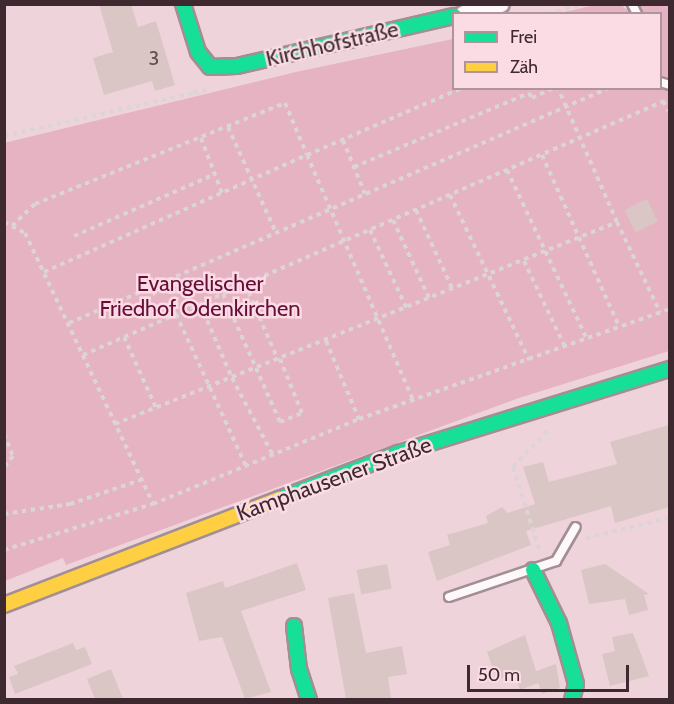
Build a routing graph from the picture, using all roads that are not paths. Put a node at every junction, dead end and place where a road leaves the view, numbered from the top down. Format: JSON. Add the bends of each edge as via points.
{"nodes":[{"id":1,"x":183,"y":4,"type":"edge"},
{"id":2,"x":501,"y":4,"type":"edge"},
{"id":3,"x":471,"y":12,"type":"edge"},
{"id":4,"x":452,"y":16,"type":"edge"},
{"id":5,"x":669,"y":369,"type":"edge"},
{"id":6,"x":576,"y":527,"type":"dead end"},
{"id":7,"x":538,"y":567,"type":"junction"},
{"id":8,"x":449,"y":597,"type":"dead end"},
{"id":9,"x":4,"y":605,"type":"edge"},
{"id":10,"x":294,"y":626,"type":"dead end"},
{"id":11,"x":309,"y":699,"type":"edge"},
{"id":12,"x":572,"y":699,"type":"edge"}],
"edges":[{"from":1,"to":4,"type":"main road","name":"Kirchhofstraße","via":[[198,52],[210,67],[237,66]]},
{"from":2,"to":3,"type":"street"},
{"from":5,"to":9,"type":"main road","name":"Kamphausener Straße","via":[[398,453]]},
{"from":6,"to":7,"type":"lane","via":[[556,561]]},
{"from":7,"to":8,"type":"lane"},
{"from":7,"to":12,"type":"main road","via":[[576,684]]},
{"from":10,"to":11,"type":"main road","via":[[299,669]]}]}
